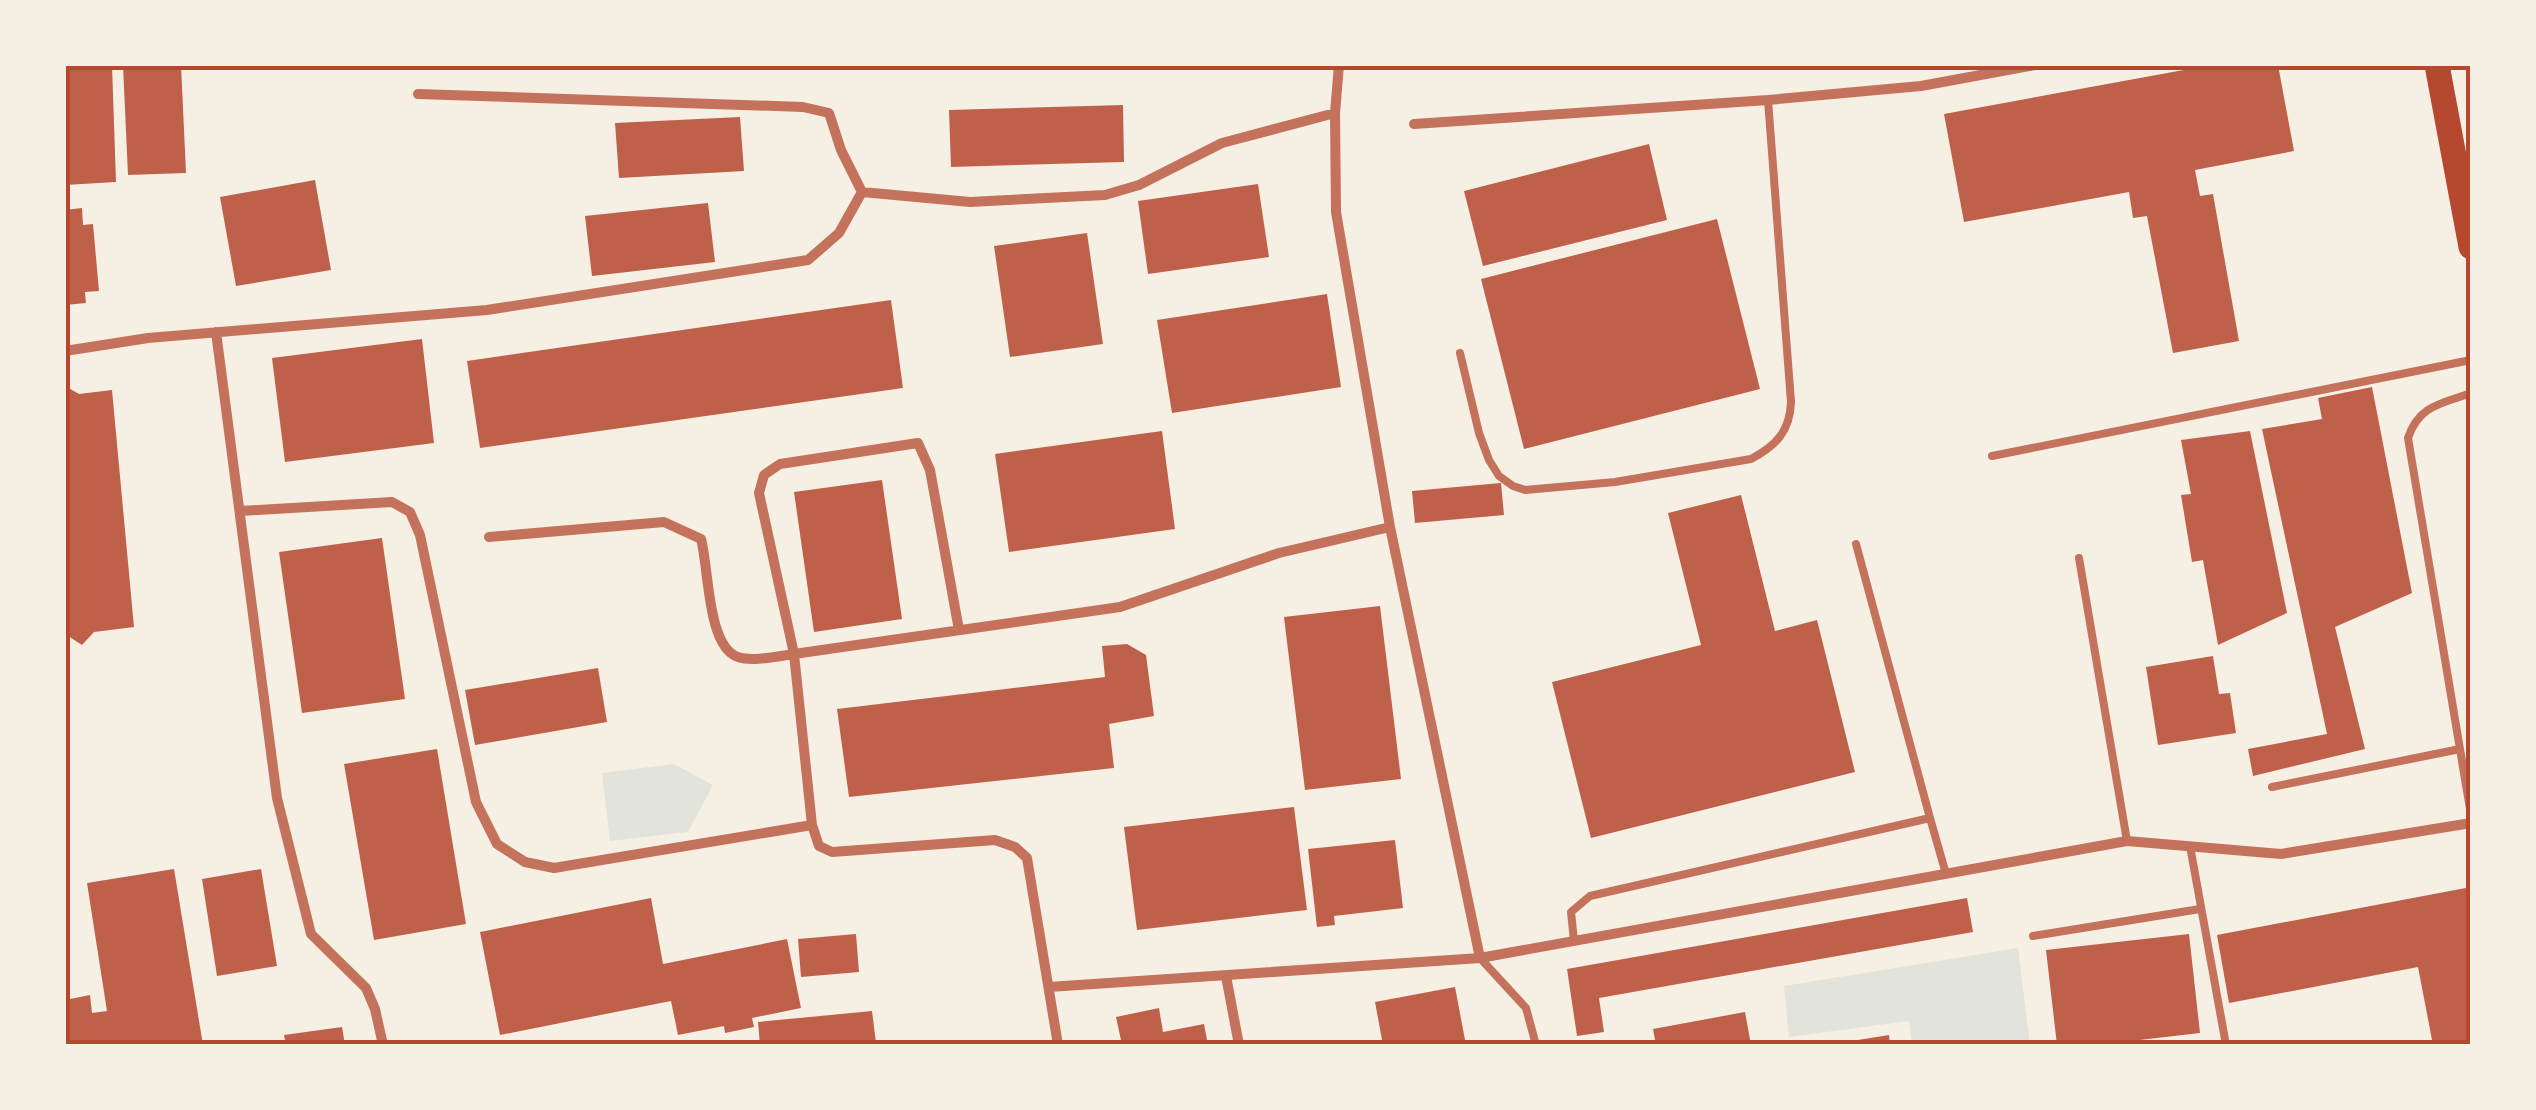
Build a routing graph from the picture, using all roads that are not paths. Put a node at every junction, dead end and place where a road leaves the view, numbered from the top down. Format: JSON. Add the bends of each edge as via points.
{"nodes":[{"id":1,"x":1339,"y":65,"type":"edge"},
{"id":2,"x":2035,"y":65,"type":"edge"},
{"id":3,"x":2437,"y":65,"type":"edge"},
{"id":4,"x":418,"y":94,"type":"dead end"},
{"id":5,"x":1768,"y":100,"type":"junction"},
{"id":6,"x":1336,"y":112,"type":"junction"},
{"id":7,"x":1414,"y":124,"type":"dead end"},
{"id":8,"x":862,"y":192,"type":"junction"},
{"id":9,"x":2471,"y":247,"type":"edge"},
{"id":10,"x":216,"y":332,"type":"junction"},
{"id":11,"x":65,"y":351,"type":"edge"},
{"id":12,"x":1460,"y":353,"type":"dead end"},
{"id":13,"x":2471,"y":360,"type":"edge"},
{"id":14,"x":2471,"y":393,"type":"edge"},
{"id":15,"x":1992,"y":456,"type":"dead end"},
{"id":16,"x":240,"y":511,"type":"junction"},
{"id":17,"x":1390,"y":528,"type":"junction"},
{"id":18,"x":488,"y":537,"type":"dead end"},
{"id":19,"x":1856,"y":544,"type":"dead end"},
{"id":20,"x":2079,"y":558,"type":"dead end"},
{"id":21,"x":959,"y":630,"type":"junction"},
{"id":22,"x":794,"y":654,"type":"junction"},
{"id":23,"x":2460,"y":749,"type":"junction"},
{"id":24,"x":2272,"y":786,"type":"dead end"},
{"id":25,"x":2471,"y":815,"type":"edge"},
{"id":26,"x":1930,"y":818,"type":"junction"},
{"id":27,"x":2471,"y":823,"type":"edge"},
{"id":28,"x":812,"y":825,"type":"junction"},
{"id":29,"x":2127,"y":841,"type":"junction"},
{"id":30,"x":2190,"y":846,"type":"junction"},
{"id":31,"x":1946,"y":874,"type":"junction"},
{"id":32,"x":2200,"y":909,"type":"junction"},
{"id":33,"x":2033,"y":936,"type":"dead end"},
{"id":34,"x":1574,"y":941,"type":"junction"},
{"id":35,"x":1480,"y":958,"type":"junction"},
{"id":36,"x":1226,"y":976,"type":"junction"},
{"id":37,"x":1049,"y":987,"type":"junction"},
{"id":38,"x":384,"y":1045,"type":"edge"},
{"id":39,"x":1058,"y":1045,"type":"edge"},
{"id":40,"x":1239,"y":1045,"type":"edge"},
{"id":41,"x":1536,"y":1045,"type":"edge"},
{"id":42,"x":2226,"y":1045,"type":"edge"}],
"edges":[{"from":1,"to":6,"type":"street"},
{"from":2,"to":5,"type":"street","via":[[1921,86]]},
{"from":3,"to":9,"type":"main road"},
{"from":4,"to":8,"type":"street","via":[[816,110],[829,113]]},
{"from":5,"to":7,"type":"street"},
{"from":5,"to":12,"type":"lane","via":[[1791,402],[1790,422],[1769,450],[1751,459],[1616,482],[1524,490],[1499,476],[1489,460]]},
{"from":6,"to":8,"type":"street","via":[[1222,143],[1105,195],[970,202]]},
{"from":6,"to":17,"type":"street","via":[[1336,212]]},
{"from":8,"to":10,"type":"street","via":[[839,233],[808,260],[486,310]]},
{"from":10,"to":11,"type":"street"},
{"from":10,"to":16,"type":"street"},
{"from":13,"to":15,"type":"lane"},
{"from":14,"to":23,"type":"lane","via":[[2426,409],[2408,438]]},
{"from":16,"to":28,"type":"street","via":[[392,502],[410,512],[476,802],[498,844],[525,862],[554,868]]},
{"from":16,"to":38,"type":"street","via":[[277,798],[311,934],[366,988]]},
{"from":17,"to":21,"type":"street","via":[[1279,553],[1120,607]]},
{"from":17,"to":35,"type":"street"},
{"from":18,"to":22,"type":"street","via":[[664,522],[686,530],[700,539],[717,636],[726,650],[740,659]]},
{"from":19,"to":26,"type":"lane"},
{"from":20,"to":29,"type":"lane"},
{"from":21,"to":22,"type":"street"},
{"from":21,"to":22,"type":"street","via":[[930,470],[918,443],[780,464],[764,476],[758,493]]},
{"from":22,"to":28,"type":"street"},
{"from":23,"to":24,"type":"lane"},
{"from":23,"to":25,"type":"lane"},
{"from":26,"to":31,"type":"lane"},
{"from":26,"to":34,"type":"lane","via":[[1590,896],[1571,912]]},
{"from":27,"to":30,"type":"street","via":[[2282,854]]},
{"from":28,"to":37,"type":"street","via":[[819,846],[832,852],[995,840],[1016,847],[1027,858]]},
{"from":29,"to":30,"type":"street"},
{"from":29,"to":31,"type":"street"},
{"from":30,"to":32,"type":"lane"},
{"from":31,"to":34,"type":"street"},
{"from":32,"to":33,"type":"lane"},
{"from":32,"to":42,"type":"lane"},
{"from":34,"to":35,"type":"street"},
{"from":35,"to":36,"type":"street"},
{"from":35,"to":41,"type":"lane","via":[[1526,1008]]},
{"from":36,"to":37,"type":"street"},
{"from":36,"to":40,"type":"street"},
{"from":37,"to":39,"type":"street"}]}
